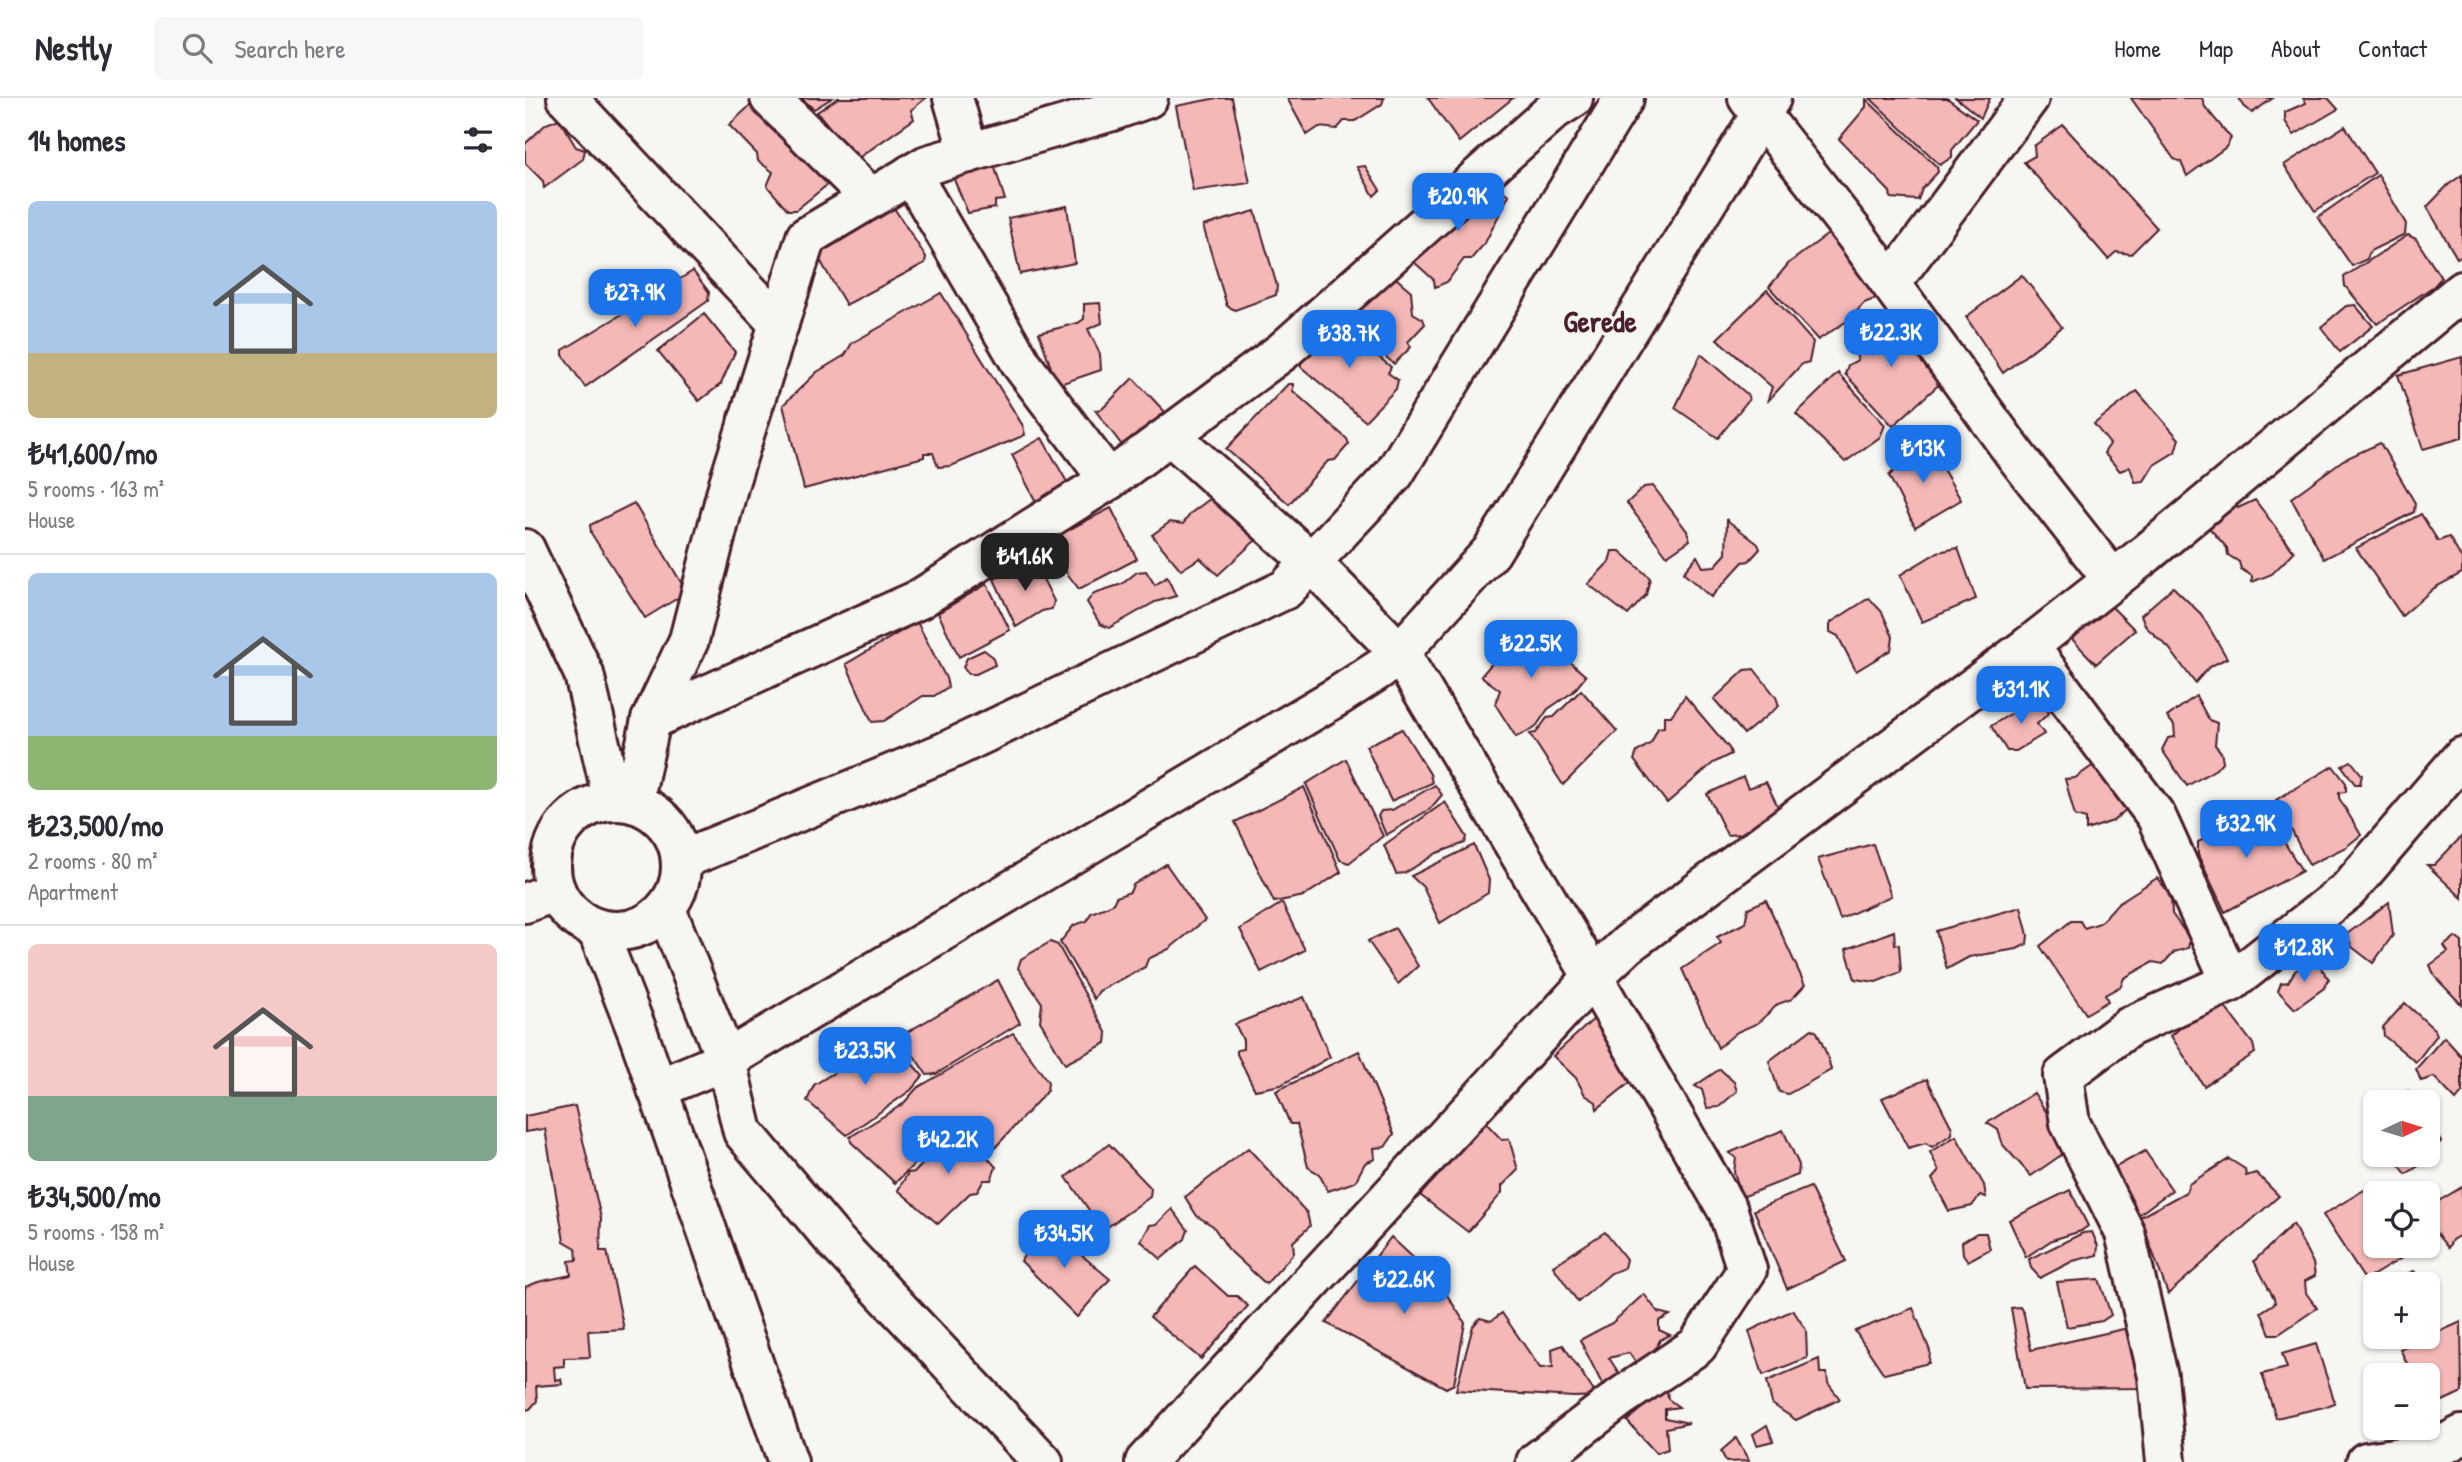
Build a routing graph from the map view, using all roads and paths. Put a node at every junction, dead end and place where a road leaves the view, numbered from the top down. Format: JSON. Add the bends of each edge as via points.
{"nodes":[{"id":1,"x":567,"y":98,"type":"edge"},
{"id":2,"x":770,"y":98,"type":"edge"},
{"id":3,"x":953,"y":98,"type":"edge"},
{"id":4,"x":1148,"y":98,"type":"edge"},
{"id":5,"x":1573,"y":98,"type":"edge"},
{"id":6,"x":1624,"y":98,"type":"edge"},
{"id":7,"x":2028,"y":98,"type":"edge"},
{"id":8,"x":1760,"y":103,"type":"edge"},
{"id":9,"x":969,"y":153,"type":"junction"},
{"id":10,"x":911,"y":174,"type":"junction"},
{"id":11,"x":871,"y":198,"type":"junction"},
{"id":12,"x":1891,"y":283,"type":"junction"},
{"id":13,"x":2462,"y":291,"type":"edge"},
{"id":14,"x":779,"y":324,"type":"junction"},
{"id":15,"x":1171,"y":436,"type":"junction"},
{"id":16,"x":1109,"y":480,"type":"junction"},
{"id":17,"x":525,"y":549,"type":"edge"},
{"id":18,"x":1311,"y":562,"type":"junction"},
{"id":19,"x":2113,"y":580,"type":"junction"},
{"id":20,"x":2029,"y":646,"type":"junction"},
{"id":21,"x":1399,"y":653,"type":"junction"},
{"id":22,"x":651,"y":720,"type":"junction"},
{"id":23,"x":2462,"y":757,"type":"edge"},
{"id":24,"x":623,"y":802,"type":"junction"},
{"id":25,"x":681,"y":860,"type":"junction"},
{"id":26,"x":541,"y":897,"type":"edge"},
{"id":27,"x":666,"y":909,"type":"junction"},
{"id":28,"x":597,"y":929,"type":"junction"},
{"id":29,"x":1593,"y":977,"type":"junction"},
{"id":30,"x":2231,"y":982,"type":"junction"},
{"id":31,"x":726,"y":1060,"type":"junction"},
{"id":32,"x":657,"y":1089,"type":"junction"},
{"id":33,"x":2462,"y":1435,"type":"edge"},
{"id":34,"x":2427,"y":1457,"type":"edge"},
{"id":35,"x":788,"y":1462,"type":"edge"},
{"id":36,"x":1043,"y":1462,"type":"edge"},
{"id":37,"x":1145,"y":1462,"type":"edge"},
{"id":38,"x":1536,"y":1462,"type":"edge"},
{"id":39,"x":2166,"y":1462,"type":"edge"},
{"id":40,"x":2366,"y":1462,"type":"edge"}],
"edges":[{"from":1,"to":14,"type":"street"},
{"from":2,"to":11,"type":"street"},
{"from":3,"to":9,"type":"street"},
{"from":4,"to":9,"type":"street"},
{"from":5,"to":15,"type":"street","via":[[1283,351]]},
{"from":6,"to":18,"type":"street","via":[[1394,474]]},
{"from":7,"to":12,"type":"street"},
{"from":8,"to":12,"type":"street"},
{"from":8,"to":21,"type":"street","via":[[1491,552]]},
{"from":9,"to":10,"type":"street"},
{"from":10,"to":11,"type":"street"},
{"from":10,"to":16,"type":"street","via":[[1021,365]]},
{"from":11,"to":14,"type":"street","via":[[806,237]]},
{"from":12,"to":19,"type":"street"},
{"from":13,"to":19,"type":"street"},
{"from":14,"to":22,"type":"street","via":[[729,482],[689,640]]},
{"from":15,"to":16,"type":"street"},
{"from":15,"to":18,"type":"street"},
{"from":16,"to":22,"type":"street","via":[[918,600]]},
{"from":17,"to":24,"type":"street","via":[[584,674]]},
{"from":18,"to":21,"type":"street"},
{"from":18,"to":25,"type":"street","via":[[1286,589],[947,751]]},
{"from":19,"to":20,"type":"street"},
{"from":20,"to":29,"type":"street","via":[[1628,944]]},
{"from":20,"to":30,"type":"street","via":[[2156,816]]},
{"from":21,"to":29,"type":"street"},
{"from":21,"to":31,"type":"street","via":[[1338,696]]},
{"from":22,"to":24,"type":"street"},
{"from":23,"to":30,"type":"street","via":[[2348,890]]},
{"from":24,"to":25,"type":"street","via":[[651,811],[667,824]]},
{"from":24,"to":26,"type":"street","via":[[593,805],[575,815],[561,831]]},
{"from":25,"to":27,"type":"street","via":[[681,878]]},
{"from":26,"to":28,"type":"street","via":[[566,907]]},
{"from":27,"to":28,"type":"street","via":[[634,929]]},
{"from":27,"to":31,"type":"street"},
{"from":28,"to":32,"type":"street"},
{"from":29,"to":37,"type":"street"},
{"from":29,"to":38,"type":"street","via":[[1728,1211],[1747,1270],[1697,1346]]},
{"from":30,"to":39,"type":"street","via":[[2129,1027],[2063,1076],[2070,1123],[2125,1233],[2158,1376]]},
{"from":31,"to":32,"type":"street"},
{"from":31,"to":36,"type":"street","via":[[743,1132],[834,1240]]},
{"from":32,"to":35,"type":"street"},
{"from":33,"to":34,"type":"street"},
{"from":34,"to":40,"type":"street"}]}
